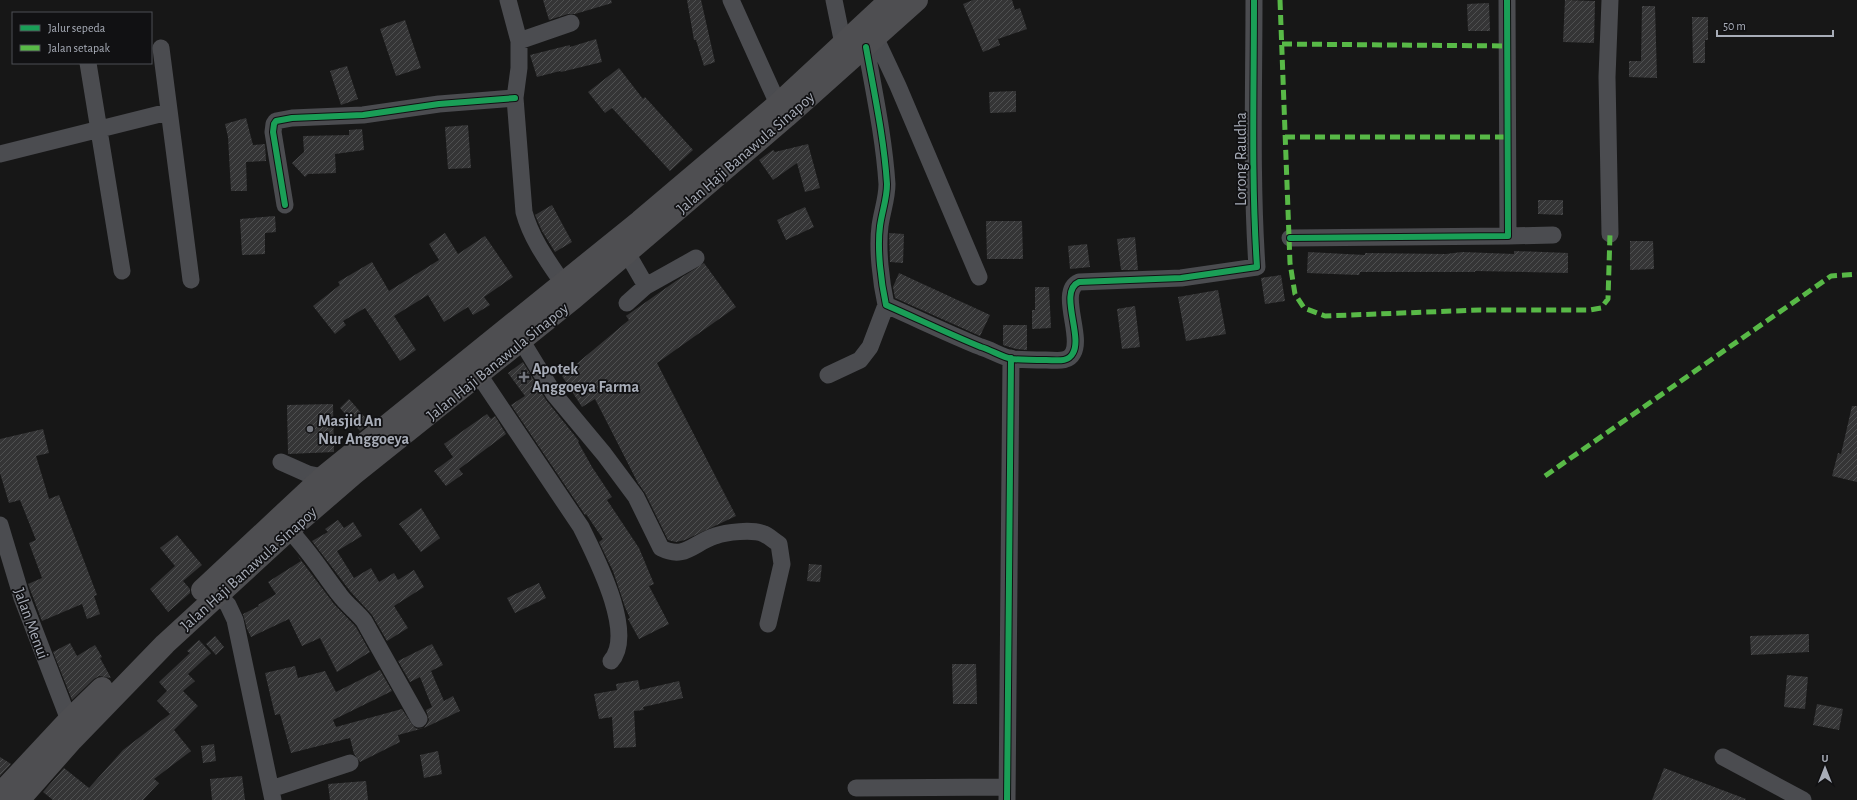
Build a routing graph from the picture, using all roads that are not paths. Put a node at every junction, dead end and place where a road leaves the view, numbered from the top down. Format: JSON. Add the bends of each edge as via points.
{"nodes":[{"id":1,"x":508,"y":0,"type":"edge"},
{"id":2,"x":731,"y":0,"type":"edge"},
{"id":3,"x":834,"y":0,"type":"edge"},
{"id":4,"x":890,"y":0,"type":"edge"},
{"id":5,"x":917,"y":0,"type":"edge"},
{"id":6,"x":1254,"y":0,"type":"edge"},
{"id":7,"x":1507,"y":0,"type":"edge"},
{"id":8,"x":1610,"y":0,"type":"edge"},
{"id":9,"x":571,"y":23,"type":"dead end"},
{"id":10,"x":519,"y":41,"type":"junction"},
{"id":11,"x":871,"y":43,"type":"junction"},
{"id":12,"x":843,"y":44,"type":"junction"},
{"id":13,"x":161,"y":48,"type":"dead end"},
{"id":14,"x":88,"y":64,"type":"edge"},
{"id":15,"x":515,"y":98,"type":"junction"},
{"id":16,"x":778,"y":104,"type":"junction"},
{"id":17,"x":168,"y":112,"type":"junction"},
{"id":18,"x":99,"y":129,"type":"junction"},
{"id":19,"x":0,"y":154,"type":"edge"},
{"id":20,"x":285,"y":205,"type":"dead end"},
{"id":21,"x":1610,"y":234,"type":"dead end"},
{"id":22,"x":1553,"y":235,"type":"dead end"},
{"id":23,"x":1508,"y":236,"type":"junction"},
{"id":24,"x":1290,"y":238,"type":"dead end"},
{"id":25,"x":627,"y":253,"type":"junction"},
{"id":26,"x":696,"y":258,"type":"dead end"},
{"id":27,"x":122,"y":271,"type":"dead end"},
{"id":28,"x":979,"y":277,"type":"dead end"},
{"id":29,"x":190,"y":280,"type":"dead end"},
{"id":30,"x":562,"y":282,"type":"junction"},
{"id":31,"x":646,"y":286,"type":"junction"},
{"id":32,"x":627,"y":303,"type":"dead end"},
{"id":33,"x":886,"y":305,"type":"junction"},
{"id":34,"x":521,"y":340,"type":"junction"},
{"id":35,"x":1011,"y":358,"type":"junction"},
{"id":36,"x":480,"y":375,"type":"junction"},
{"id":37,"x":828,"y":376,"type":"dead end"},
{"id":38,"x":388,"y":436,"type":"junction"},
{"id":39,"x":280,"y":462,"type":"dead end"},
{"id":40,"x":324,"y":477,"type":"junction"},
{"id":41,"x":0,"y":525,"type":"edge"},
{"id":42,"x":289,"y":530,"type":"junction"},
{"id":43,"x":214,"y":589,"type":"junction"},
{"id":44,"x":768,"y":624,"type":"dead end"},
{"id":45,"x":611,"y":661,"type":"dead end"},
{"id":46,"x":419,"y":719,"type":"dead end"},
{"id":47,"x":69,"y":720,"type":"junction"},
{"id":48,"x":1723,"y":757,"type":"dead end"},
{"id":49,"x":350,"y":763,"type":"dead end"},
{"id":50,"x":856,"y":788,"type":"dead end"},
{"id":51,"x":1007,"y":793,"type":"edge"},
{"id":52,"x":0,"y":794,"type":"edge"},
{"id":53,"x":272,"y":795,"type":"edge"},
{"id":54,"x":19,"y":800,"type":"edge"},
{"id":55,"x":1803,"y":800,"type":"edge"}],
"edges":[{"from":1,"to":10,"type":"street"},
{"from":2,"to":16,"type":"street"},
{"from":3,"to":12,"type":"street"},
{"from":4,"to":12,"type":"highway","name":"Jalan Haji Banawula Sinapoy"},
{"from":5,"to":11,"type":"highway","name":"Jalan Haji Banawula Sinapoy"},
{"from":6,"to":35,"type":"street","name":"Lorong Raudha","via":[[1252,144],[1257,266],[1181,278],[1079,282],[1072,287],[1070,295],[1076,338],[1072,355],[1063,361]]},
{"from":7,"to":23,"type":"street"},
{"from":8,"to":21,"type":"street"},
{"from":9,"to":10,"type":"street"},
{"from":10,"to":15,"type":"street"},
{"from":11,"to":25,"type":"highway","name":"Jalan Haji Banawula Sinapoy"},
{"from":11,"to":28,"type":"street","via":[[898,86]]},
{"from":11,"to":33,"type":"street","via":[[885,161],[887,199],[879,236]]},
{"from":12,"to":16,"type":"highway","name":"Jalan Haji Banawula Sinapoy"},
{"from":13,"to":17,"type":"street"},
{"from":14,"to":18,"type":"street"},
{"from":15,"to":20,"type":"street","via":[[276,121],[273,132]]},
{"from":15,"to":30,"type":"street","via":[[524,212],[533,238]]},
{"from":16,"to":30,"type":"highway","name":"Jalan Haji Banawula Sinapoy","via":[[640,221]]},
{"from":17,"to":18,"type":"street"},
{"from":17,"to":29,"type":"street"},
{"from":18,"to":19,"type":"street"},
{"from":18,"to":27,"type":"street"},
{"from":22,"to":23,"type":"street"},
{"from":23,"to":24,"type":"street"},
{"from":25,"to":31,"type":"street"},
{"from":25,"to":34,"type":"highway","name":"Jalan Haji Banawula Sinapoy"},
{"from":26,"to":31,"type":"street"},
{"from":30,"to":38,"type":"highway","name":"Jalan Haji Banawula Sinapoy"},
{"from":31,"to":32,"type":"street"},
{"from":33,"to":35,"type":"street"},
{"from":33,"to":37,"type":"street","via":[[870,347],[860,360]]},
{"from":34,"to":36,"type":"highway","name":"Jalan Haji Banawula Sinapoy"},
{"from":34,"to":44,"type":"street","via":[[554,394],[636,497],[661,548],[680,553],[715,536],[746,531],[764,533],[779,544],[782,564]]},
{"from":35,"to":51,"type":"street"},
{"from":36,"to":38,"type":"highway","name":"Jalan Haji Banawula Sinapoy"},
{"from":36,"to":45,"type":"street","via":[[581,527],[616,613],[620,639],[616,656]]},
{"from":38,"to":40,"type":"highway","name":"Jalan Haji Banawula Sinapoy"},
{"from":38,"to":42,"type":"highway","name":"Jalan Haji Banawula Sinapoy"},
{"from":39,"to":40,"type":"street","via":[[308,474]]},
{"from":40,"to":43,"type":"highway","name":"Jalan Haji Banawula Sinapoy"},
{"from":41,"to":47,"type":"street","name":"Jalan Menui","via":[[22,598]]},
{"from":42,"to":43,"type":"highway","name":"Jalan Haji Banawula Sinapoy"},
{"from":42,"to":46,"type":"street","via":[[309,552],[340,596],[364,621]]},
{"from":43,"to":47,"type":"highway","name":"Jalan Haji Banawula Sinapoy"},
{"from":43,"to":53,"type":"street","via":[[228,605],[235,620]]},
{"from":43,"to":54,"type":"highway","name":"Jalan Haji Banawula Sinapoy"},
{"from":47,"to":52,"type":"highway","name":"Jalan Haji Banawula Sinapoy"},
{"from":48,"to":55,"type":"street"},
{"from":49,"to":53,"type":"street"},
{"from":50,"to":51,"type":"street"}]}
